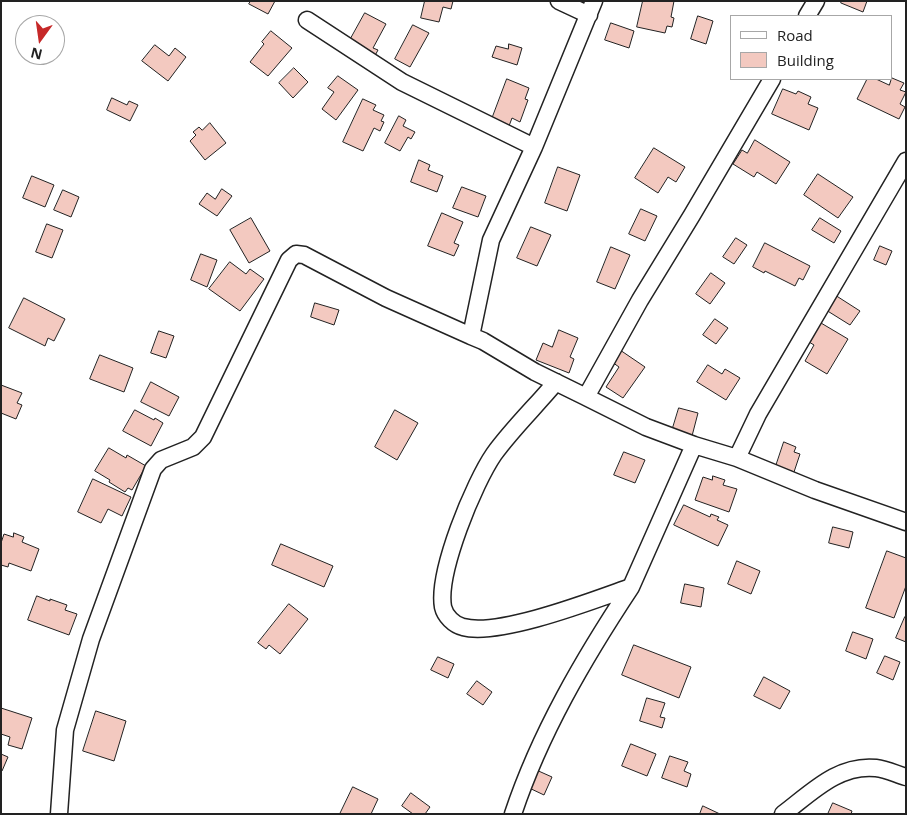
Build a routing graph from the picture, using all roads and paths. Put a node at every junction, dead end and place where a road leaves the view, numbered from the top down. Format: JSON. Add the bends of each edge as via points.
{"nodes":[{"id":1,"x":560,"y":1,"type":"edge"},
{"id":2,"x":816,"y":1,"type":"edge"},
{"id":3,"x":591,"y":8,"type":"edge"},
{"id":4,"x":808,"y":15,"type":"edge"},
{"id":5,"x":306,"y":20,"type":"dead end"},
{"id":6,"x":771,"y":80,"type":"edge"},
{"id":7,"x":534,"y":147,"type":"junction"},
{"id":8,"x":906,"y":161,"type":"edge"},
{"id":9,"x":471,"y":336,"type":"junction"},
{"id":10,"x":556,"y":382,"type":"junction"},
{"id":11,"x":586,"y":397,"type":"junction"},
{"id":12,"x":694,"y":445,"type":"junction"},
{"id":13,"x":737,"y":458,"type":"junction"},
{"id":14,"x":906,"y":522,"type":"edge"},
{"id":15,"x":631,"y":587,"type":"junction"},
{"id":16,"x":906,"y":777,"type":"edge"},
{"id":17,"x":58,"y":814,"type":"edge"},
{"id":18,"x":512,"y":814,"type":"edge"},
{"id":19,"x":783,"y":814,"type":"edge"}],
"edges":[{"from":1,"to":3,"type":"street"},
{"from":2,"to":4,"type":"street"},
{"from":3,"to":7,"type":"street"},
{"from":5,"to":7,"type":"street","via":[[402,82]]},
{"from":6,"to":11,"type":"street"},
{"from":7,"to":9,"type":"street","via":[[491,240]]},
{"from":8,"to":13,"type":"street","via":[[758,414]]},
{"from":9,"to":10,"type":"street"},
{"from":9,"to":17,"type":"street","via":[[386,298],[304,255],[296,254],[289,260],[203,438],[193,447],[161,460],[153,469],[92,639],[65,730]]},
{"from":10,"to":11,"type":"street"},
{"from":10,"to":15,"type":"street","via":[[494,454],[483,473],[445,570],[444,608],[452,622],[480,630],[524,621]]},
{"from":11,"to":12,"type":"street","via":[[646,427]]},
{"from":12,"to":13,"type":"street"},
{"from":12,"to":15,"type":"street"},
{"from":13,"to":14,"type":"street"},
{"from":15,"to":18,"type":"street","via":[[574,681],[525,778]]},
{"from":16,"to":19,"type":"street","via":[[877,768],[859,768],[836,775]]}]}
